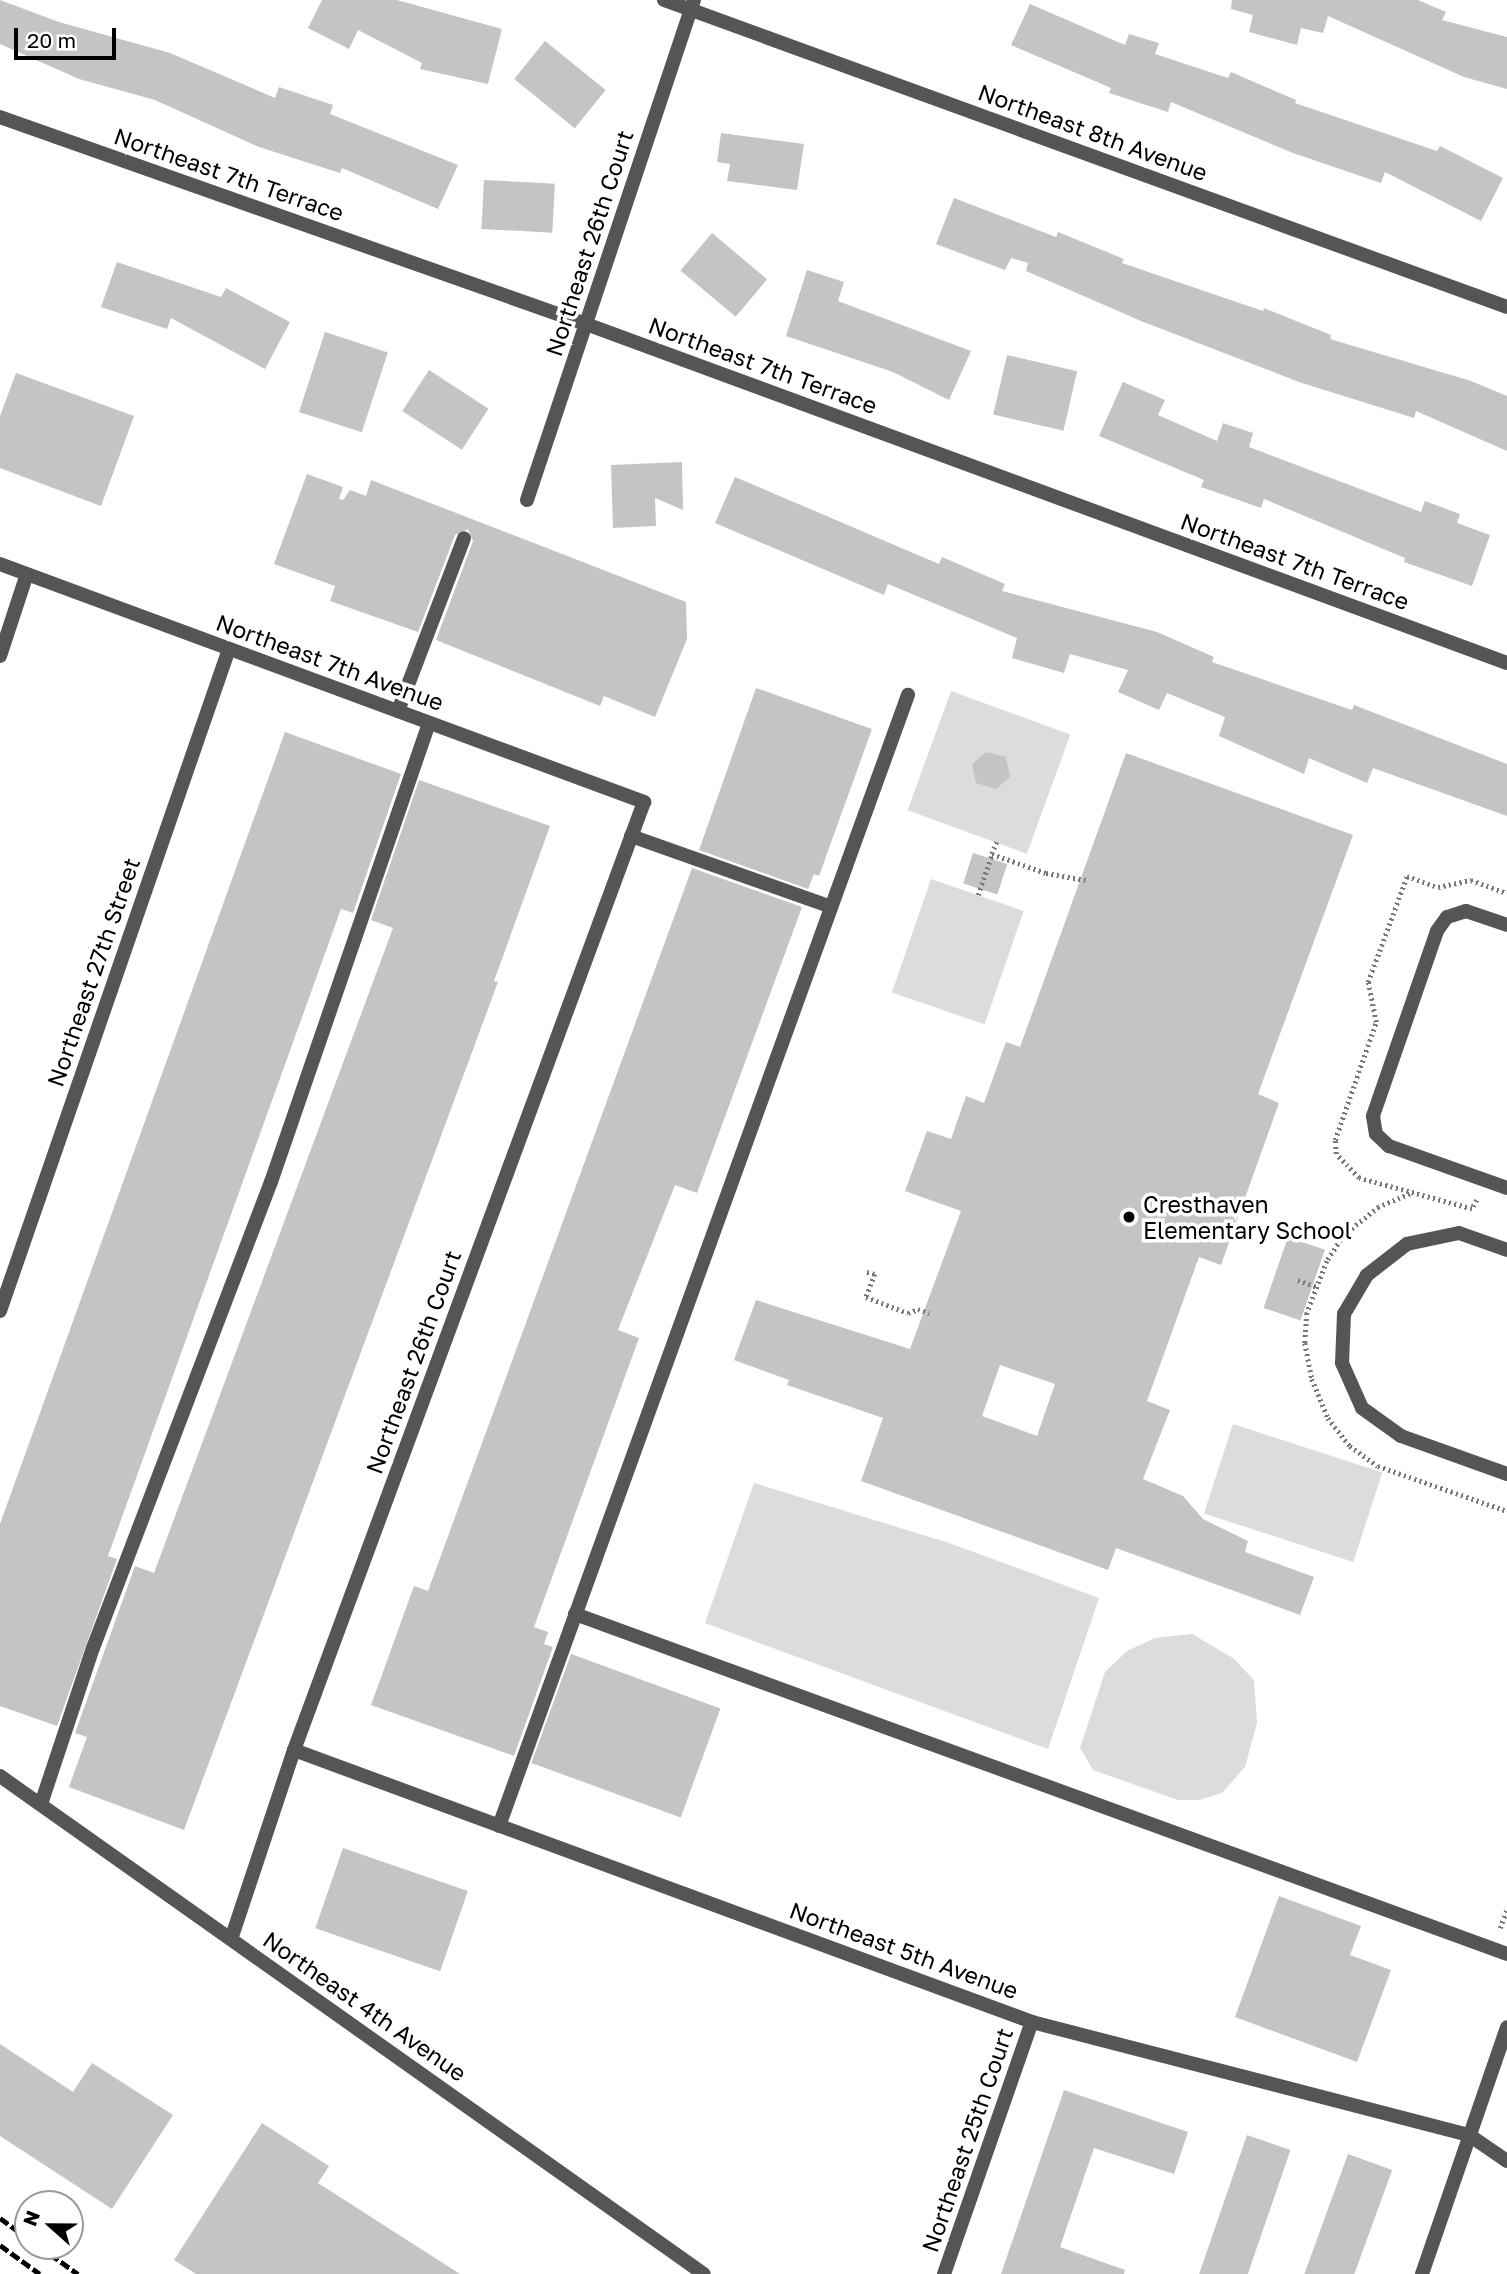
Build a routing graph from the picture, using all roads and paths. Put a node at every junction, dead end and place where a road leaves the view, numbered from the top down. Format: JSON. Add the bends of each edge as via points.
{"nodes":[{"id":1,"x":664,"y":0,"type":"edge"},
{"id":2,"x":693,"y":5,"type":"edge"},
{"id":3,"x":0,"y":117,"type":"edge"},
{"id":4,"x":1507,"y":307,"type":"edge"},
{"id":5,"x":586,"y":324,"type":"junction"},
{"id":6,"x":527,"y":500,"type":"dead end"},
{"id":7,"x":464,"y":538,"type":"dead end"},
{"id":8,"x":0,"y":564,"type":"edge"},
{"id":9,"x":27,"y":574,"type":"junction"},
{"id":10,"x":229,"y":649,"type":"junction"},
{"id":11,"x":0,"y":656,"type":"edge"},
{"id":12,"x":1507,"y":663,"type":"edge"},
{"id":13,"x":908,"y":695,"type":"dead end"},
{"id":14,"x":398,"y":711,"type":"junction"},
{"id":15,"x":429,"y":723,"type":"junction"},
{"id":16,"x":644,"y":802,"type":"joint"},
{"id":17,"x":631,"y":836,"type":"junction"},
{"id":18,"x":997,"y":842,"type":"dead end"},
{"id":19,"x":992,"y":854,"type":"junction"},
{"id":20,"x":1085,"y":880,"type":"dead end"},
{"id":21,"x":978,"y":895,"type":"dead end"},
{"id":22,"x":831,"y":906,"type":"junction"},
{"id":23,"x":1507,"y":925,"type":"edge"},
{"id":24,"x":1507,"y":1188,"type":"edge"},
{"id":25,"x":1507,"y":1250,"type":"edge"},
{"id":26,"x":867,"y":1272,"type":"dead end"},
{"id":27,"x":1298,"y":1280,"type":"dead end"},
{"id":28,"x":1317,"y":1287,"type":"dead end"},
{"id":29,"x":0,"y":1311,"type":"edge"},
{"id":30,"x":929,"y":1313,"type":"dead end"},
{"id":31,"x":1507,"y":1474,"type":"edge"},
{"id":32,"x":575,"y":1614,"type":"junction"},
{"id":33,"x":293,"y":1750,"type":"junction"},
{"id":34,"x":0,"y":1776,"type":"edge"},
{"id":35,"x":41,"y":1804,"type":"junction"},
{"id":36,"x":499,"y":1826,"type":"junction"},
{"id":37,"x":231,"y":1939,"type":"junction"},
{"id":38,"x":1507,"y":1954,"type":"edge"},
{"id":39,"x":1032,"y":2022,"type":"junction"},
{"id":40,"x":1507,"y":2027,"type":"edge"},
{"id":41,"x":1469,"y":2135,"type":"junction"},
{"id":42,"x":1507,"y":2161,"type":"edge"},
{"id":43,"x":704,"y":2274,"type":"edge"},
{"id":44,"x":944,"y":2274,"type":"edge"},
{"id":45,"x":1422,"y":2274,"type":"edge"}],
"edges":[{"from":1,"to":2,"type":"street","name":"Northeast 8th Avenue"},
{"from":2,"to":4,"type":"street","name":"Northeast 8th Avenue"},
{"from":2,"to":5,"type":"street","name":"Northeast 26th Court"},
{"from":3,"to":5,"type":"street","name":"Northeast 7th Terrace"},
{"from":5,"to":6,"type":"street","name":"Northeast 26th Court"},
{"from":5,"to":12,"type":"street","name":"Northeast 7th Terrace"},
{"from":7,"to":14,"type":"street"},
{"from":8,"to":9,"type":"street","name":"Northeast 7th Avenue"},
{"from":9,"to":10,"type":"street","name":"Northeast 7th Avenue"},
{"from":9,"to":11,"type":"street"},
{"from":10,"to":14,"type":"street","name":"Northeast 7th Avenue"},
{"from":10,"to":29,"type":"street","name":"Northeast 27th Street"},
{"from":13,"to":22,"type":"street"},
{"from":14,"to":15,"type":"street","name":"Northeast 7th Avenue"},
{"from":15,"to":16,"type":"street","name":"Northeast 7th Avenue"},
{"from":15,"to":35,"type":"street","via":[[271,1182],[93,1648]]},
{"from":16,"to":17,"type":"street","name":"Northeast 26th Court"},
{"from":17,"to":22,"type":"street"},
{"from":17,"to":33,"type":"street","name":"Northeast 26th Court"},
{"from":18,"to":19,"type":"path"},
{"from":19,"to":20,"type":"path","via":[[1046,873]]},
{"from":19,"to":21,"type":"path"},
{"from":22,"to":32,"type":"street"},
{"from":23,"to":24,"type":"street","via":[[1466,911],[1447,917],[1437,931],[1373,1116],[1376,1134],[1389,1146]]},
{"from":25,"to":31,"type":"street","via":[[1459,1233],[1407,1244],[1367,1275],[1344,1314],[1342,1363],[1362,1408],[1401,1436]]},
{"from":26,"to":30,"type":"path","via":[[874,1274],[866,1297],[908,1313],[918,1309]]},
{"from":27,"to":28,"type":"path"},
{"from":32,"to":36,"type":"street"},
{"from":32,"to":38,"type":"street"},
{"from":33,"to":36,"type":"street","name":"Northeast 5th Avenue"},
{"from":33,"to":37,"type":"street","name":"Northeast 26th Court"},
{"from":34,"to":35,"type":"street","name":"Northeast 4th Avenue"},
{"from":35,"to":37,"type":"street","name":"Northeast 4th Avenue"},
{"from":36,"to":39,"type":"street","name":"Northeast 5th Avenue"},
{"from":37,"to":43,"type":"street","name":"Northeast 4th Avenue"},
{"from":39,"to":41,"type":"street","name":"Northeast 5th Avenue"},
{"from":39,"to":44,"type":"street","name":"Northeast 25th Court"},
{"from":40,"to":41,"type":"street"},
{"from":41,"to":42,"type":"street","name":"Northeast 5th Avenue"},
{"from":41,"to":45,"type":"street"}]}
